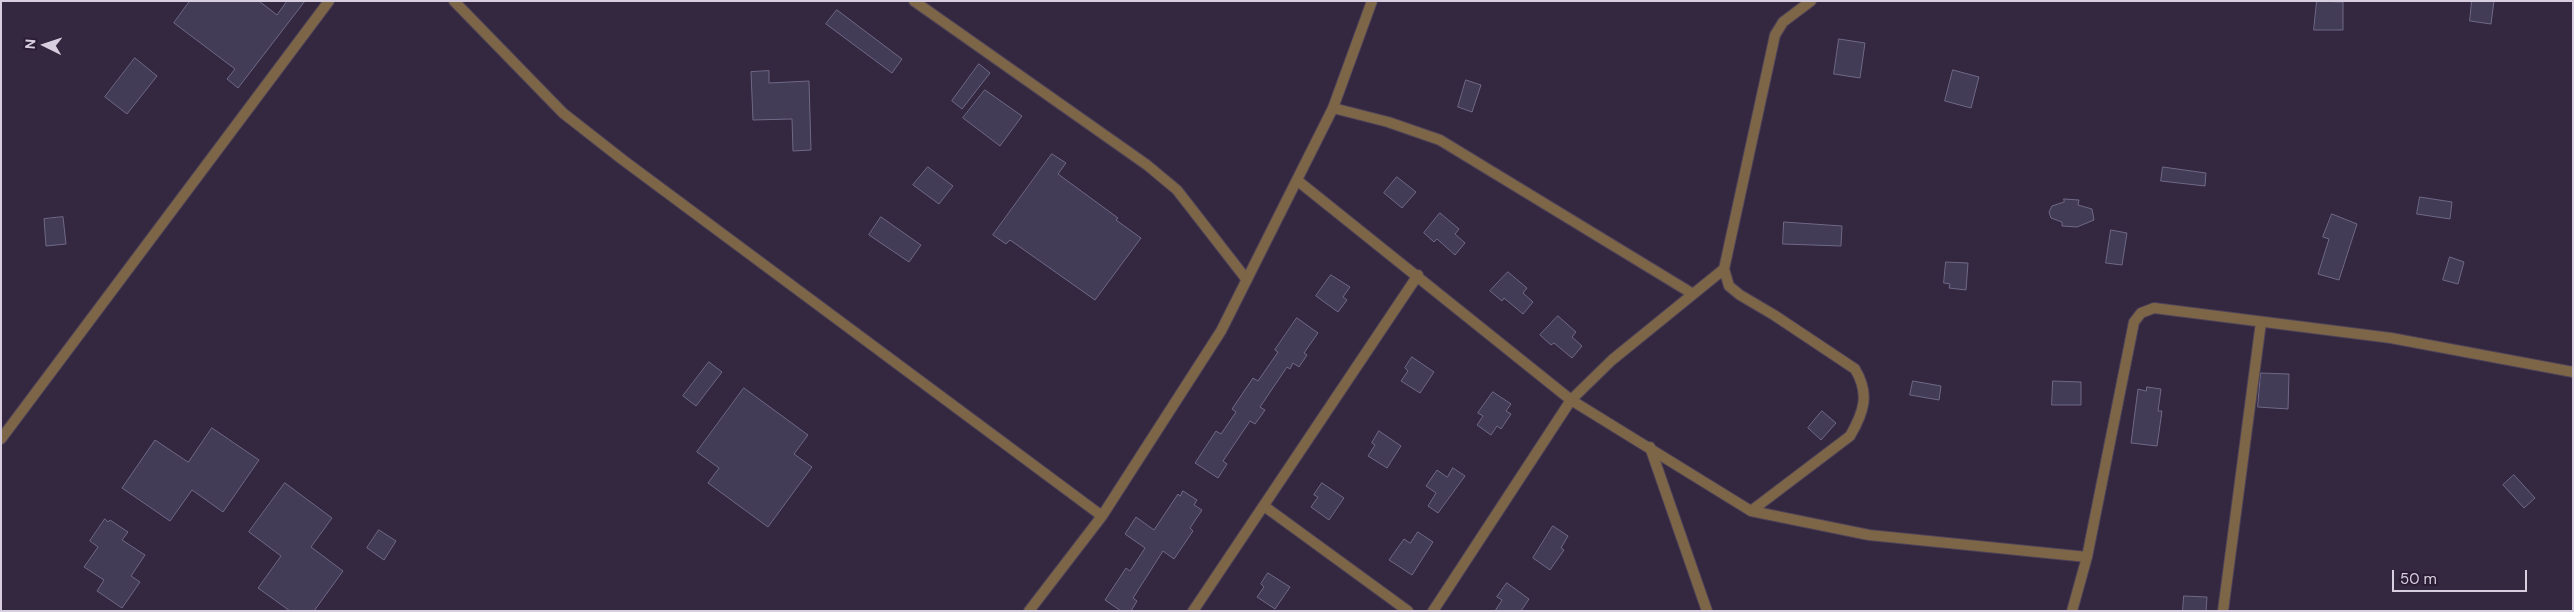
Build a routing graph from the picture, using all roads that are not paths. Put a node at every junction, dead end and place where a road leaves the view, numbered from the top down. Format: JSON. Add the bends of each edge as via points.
{"nodes":[{"id":1,"x":329,"y":1,"type":"edge"},
{"id":2,"x":454,"y":1,"type":"edge"},
{"id":3,"x":914,"y":1,"type":"edge"},
{"id":4,"x":1372,"y":1,"type":"edge"},
{"id":5,"x":1811,"y":1,"type":"edge"},
{"id":6,"x":1334,"y":108,"type":"junction"},
{"id":7,"x":1298,"y":180,"type":"junction"},
{"id":8,"x":1724,"y":269,"type":"junction"},
{"id":9,"x":1418,"y":275,"type":"junction"},
{"id":10,"x":1247,"y":280,"type":"junction"},
{"id":11,"x":1693,"y":294,"type":"junction"},
{"id":12,"x":2261,"y":322,"type":"junction"},
{"id":13,"x":2573,"y":372,"type":"edge"},
{"id":14,"x":1571,"y":400,"type":"junction"},
{"id":15,"x":1,"y":439,"type":"edge"},
{"id":16,"x":1650,"y":447,"type":"junction"},
{"id":17,"x":1264,"y":506,"type":"junction"},
{"id":18,"x":1751,"y":511,"type":"junction"},
{"id":19,"x":1102,"y":516,"type":"junction"},
{"id":20,"x":2087,"y":557,"type":"junction"},
{"id":21,"x":1029,"y":611,"type":"edge"},
{"id":22,"x":1193,"y":611,"type":"edge"},
{"id":23,"x":1408,"y":611,"type":"edge"},
{"id":24,"x":1433,"y":611,"type":"edge"},
{"id":25,"x":1707,"y":611,"type":"edge"},
{"id":26,"x":2072,"y":611,"type":"edge"},
{"id":27,"x":2223,"y":611,"type":"edge"}],
"edges":[{"from":1,"to":15,"type":"street"},
{"from":2,"to":19,"type":"street","via":[[563,113]]},
{"from":3,"to":10,"type":"street","via":[[1177,190]]},
{"from":4,"to":6,"type":"street"},
{"from":5,"to":8,"type":"street","via":[[1783,22],[1774,35]]},
{"from":6,"to":7,"type":"street"},
{"from":6,"to":11,"type":"street","via":[[1440,140]]},
{"from":7,"to":9,"type":"street"},
{"from":7,"to":10,"type":"street"},
{"from":8,"to":11,"type":"street"},
{"from":8,"to":18,"type":"street","via":[[1728,286],[1855,369],[1865,393],[1859,420],[1850,436]]},
{"from":9,"to":14,"type":"street"},
{"from":9,"to":17,"type":"street"},
{"from":10,"to":19,"type":"street","via":[[1221,331]]},
{"from":11,"to":14,"type":"street","via":[[1612,360]]},
{"from":12,"to":13,"type":"street","via":[[2391,338]]},
{"from":12,"to":20,"type":"street","via":[[2154,308],[2141,313],[2134,322]]},
{"from":12,"to":27,"type":"street"},
{"from":14,"to":16,"type":"street"},
{"from":14,"to":24,"type":"street"},
{"from":16,"to":18,"type":"street"},
{"from":16,"to":25,"type":"street"},
{"from":17,"to":22,"type":"street"},
{"from":17,"to":23,"type":"street"},
{"from":18,"to":20,"type":"street","via":[[1869,535]]},
{"from":19,"to":21,"type":"street"},
{"from":20,"to":26,"type":"street"}]}
